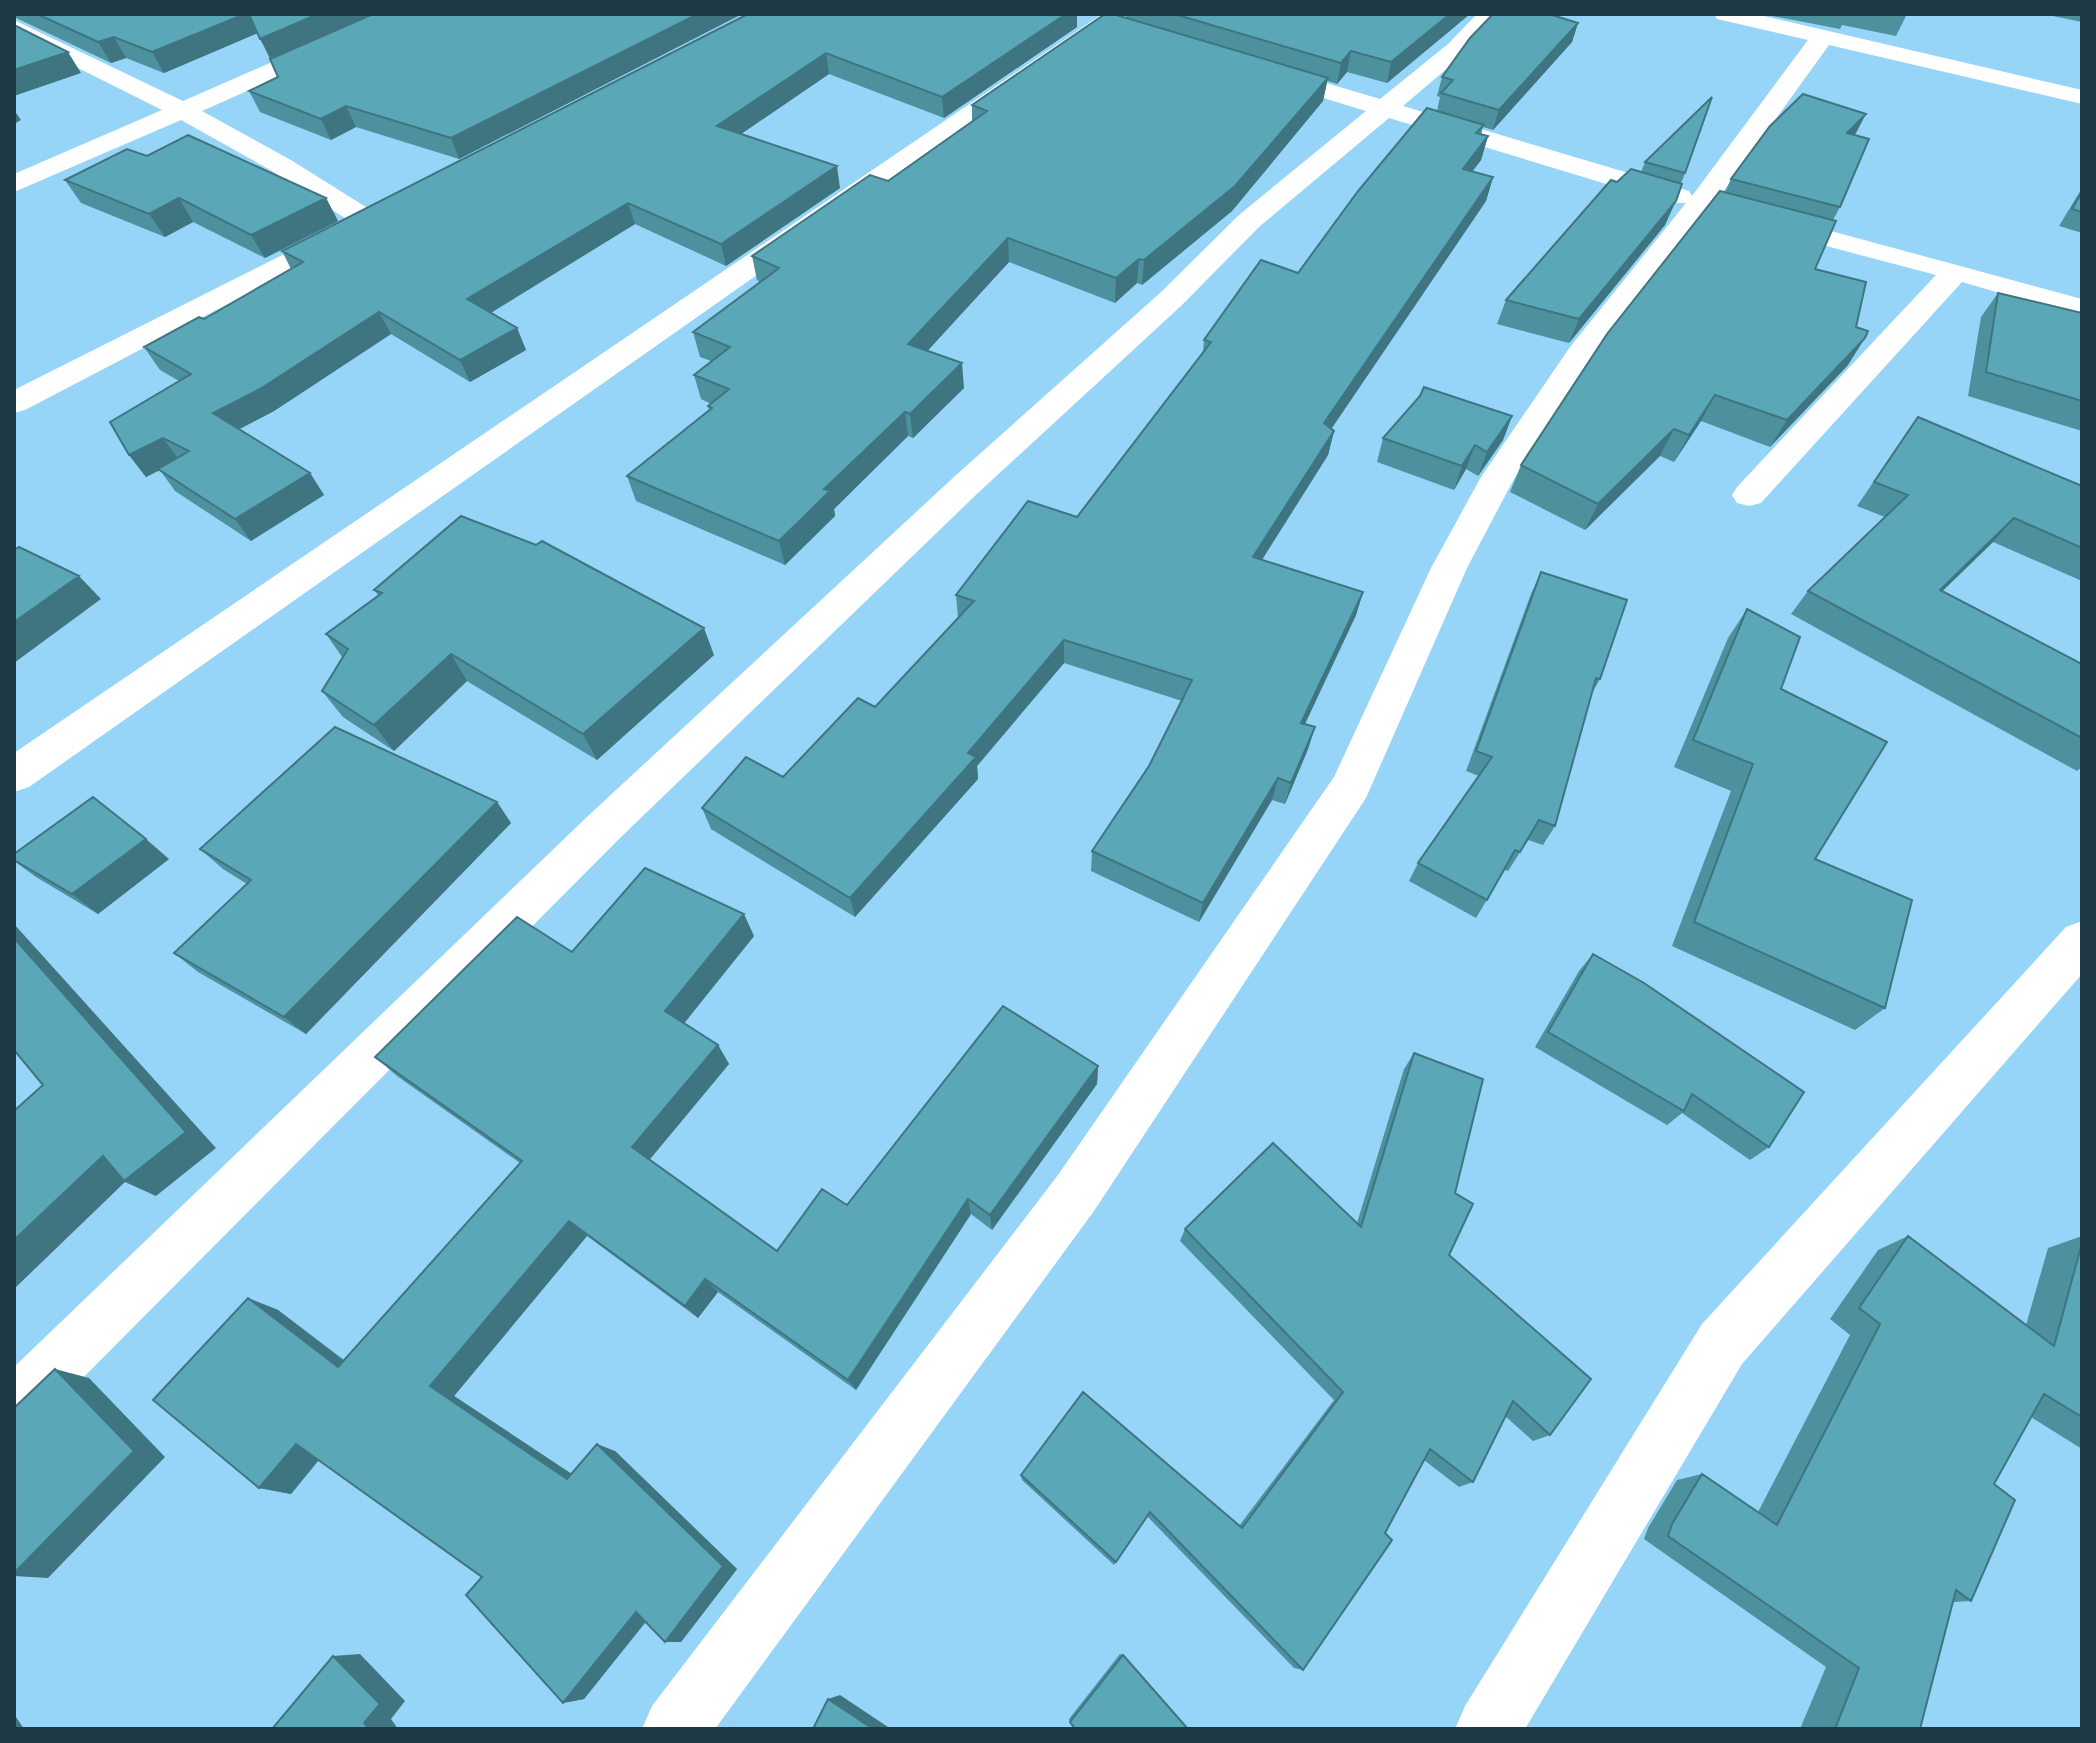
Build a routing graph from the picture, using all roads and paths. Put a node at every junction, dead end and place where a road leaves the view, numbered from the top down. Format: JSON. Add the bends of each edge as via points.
{"nodes":[{"id":1,"x":401,"y":14,"type":"edge"},
{"id":2,"x":1068,"y":14,"type":"edge"},
{"id":3,"x":1490,"y":14,"type":"edge"},
{"id":4,"x":1725,"y":14,"type":"edge"},
{"id":5,"x":43,"y":19,"type":"edge"},
{"id":6,"x":1116,"y":24,"type":"edge"},
{"id":7,"x":15,"y":29,"type":"edge"},
{"id":8,"x":1823,"y":37,"type":"junction"},
{"id":9,"x":1250,"y":68,"type":"edge"},
{"id":10,"x":2082,"y":97,"type":"edge"},
{"id":11,"x":1383,"y":107,"type":"junction"},
{"id":12,"x":185,"y":110,"type":"junction"},
{"id":13,"x":14,"y":184,"type":"edge"},
{"id":14,"x":394,"y":206,"type":"edge"},
{"id":15,"x":1726,"y":210,"type":"junction"},
{"id":16,"x":367,"y":220,"type":"junction"},
{"id":17,"x":1956,"y":271,"type":"junction"},
{"id":18,"x":2082,"y":308,"type":"edge"},
{"id":19,"x":14,"y":403,"type":"edge"},
{"id":20,"x":1749,"y":495,"type":"dead end"},
{"id":21,"x":14,"y":775,"type":"edge"},
{"id":22,"x":2082,"y":941,"type":"edge"},
{"id":23,"x":14,"y":1407,"type":"edge"},
{"id":24,"x":675,"y":1729,"type":"edge"},
{"id":25,"x":1488,"y":1729,"type":"edge"}],
"edges":[{"from":1,"to":12,"type":"street"},
{"from":2,"to":6,"type":"street"},
{"from":3,"to":11,"type":"street","via":[[1456,49]]},
{"from":4,"to":8,"type":"street"},
{"from":5,"to":7,"type":"street"},
{"from":6,"to":21,"type":"street"},
{"from":7,"to":12,"type":"street"},
{"from":8,"to":10,"type":"street"},
{"from":8,"to":15,"type":"street"},
{"from":9,"to":11,"type":"street"},
{"from":11,"to":15,"type":"street"},
{"from":11,"to":23,"type":"street","via":[[1249,221],[604,827]]},
{"from":12,"to":13,"type":"street"},
{"from":12,"to":16,"type":"street"},
{"from":14,"to":16,"type":"street"},
{"from":15,"to":17,"type":"street"},
{"from":15,"to":24,"type":"street","via":[[1581,354],[1498,477],[1449,568],[1351,786],[1076,1193]]},
{"from":16,"to":19,"type":"street"},
{"from":17,"to":18,"type":"street"},
{"from":17,"to":20,"type":"street"},
{"from":22,"to":25,"type":"street","via":[[1722,1344]]}]}
